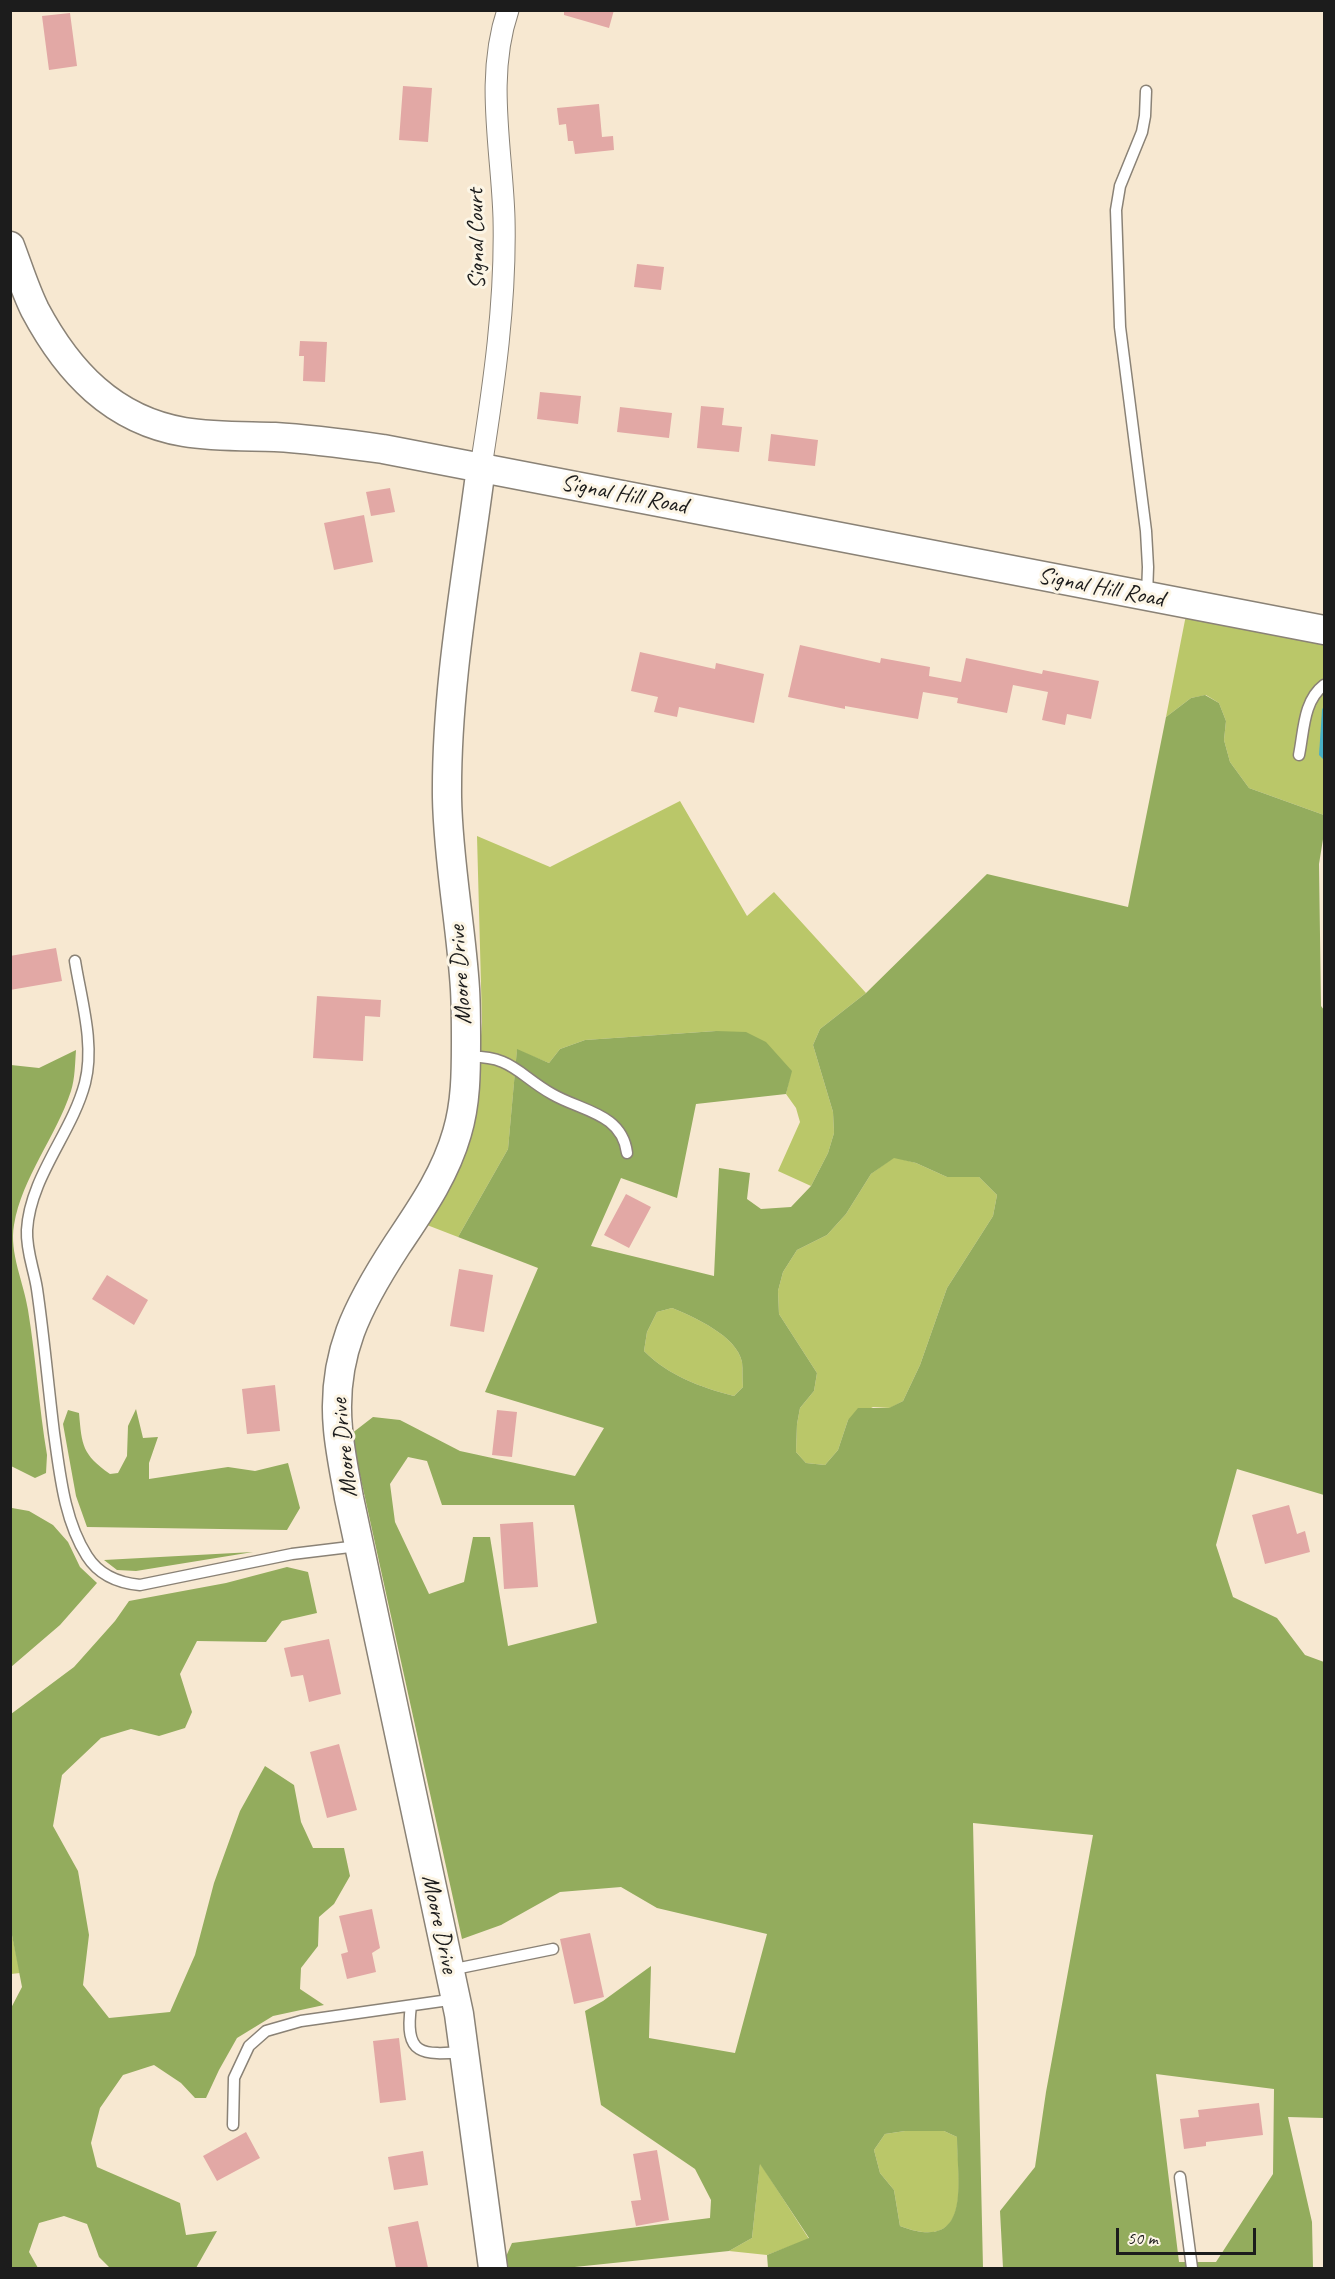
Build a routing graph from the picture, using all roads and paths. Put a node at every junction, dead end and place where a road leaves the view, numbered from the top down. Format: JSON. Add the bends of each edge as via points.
{"nodes":[{"id":1,"x":508,"y":10,"type":"edge"},
{"id":2,"x":1146,"y":91,"type":"dead end"},
{"id":3,"x":10,"y":246,"type":"edge"},
{"id":4,"x":481,"y":467,"type":"junction"},
{"id":5,"x":1147,"y":596,"type":"junction"},
{"id":6,"x":1324,"y":630,"type":"edge"},
{"id":7,"x":1324,"y":685,"type":"edge"},
{"id":8,"x":1299,"y":755,"type":"dead end"},
{"id":9,"x":75,"y":961,"type":"dead end"},
{"id":10,"x":466,"y":1058,"type":"junction"},
{"id":11,"x":627,"y":1154,"type":"dead end"},
{"id":12,"x":359,"y":1546,"type":"junction"},
{"id":13,"x":553,"y":1949,"type":"dead end"},
{"id":14,"x":449,"y":1970,"type":"junction"},
{"id":15,"x":456,"y":1999,"type":"junction"},
{"id":16,"x":411,"y":2006,"type":"junction"},
{"id":17,"x":464,"y":2052,"type":"junction"},
{"id":18,"x":233,"y":2125,"type":"dead end"},
{"id":19,"x":1180,"y":2177,"type":"dead end"},
{"id":20,"x":493,"y":2268,"type":"edge"},
{"id":21,"x":1192,"y":2268,"type":"edge"}],
"edges":[{"from":1,"to":4,"type":"street","name":"Signal Court","via":[[497,53],[495,85],[504,218],[503,306]]},
{"from":2,"to":5,"type":"lane","via":[[1142,132],[1120,186],[1116,210],[1120,327],[1146,531]]},
{"from":3,"to":4,"type":"main road","name":"Signal Hill Road","via":[[35,309],[60,351],[81,378],[125,412],[184,432],[353,445]]},
{"from":4,"to":5,"type":"main road","name":"Signal Hill Road"},
{"from":4,"to":10,"type":"main road","name":"Moore Drive","via":[[453,682],[448,765],[450,854],[465,990]]},
{"from":5,"to":6,"type":"main road","name":"Signal Hill Road"},
{"from":7,"to":8,"type":"lane","via":[[1308,707]]},
{"from":9,"to":12,"type":"lane","via":[[87,1039],[85,1081],[79,1103],[53,1152],[30,1209],[27,1231],[63,1492],[86,1555],[111,1579],[140,1585],[292,1554]]},
{"from":10,"to":11,"type":"lane","via":[[498,1059],[551,1094],[603,1116],[621,1134]]},
{"from":10,"to":12,"type":"main road","name":"Moore Drive","via":[[464,1098],[447,1163],[360,1304],[340,1365],[338,1430]]},
{"from":12,"to":14,"type":"main road","name":"Moore Drive"},
{"from":13,"to":14,"type":"lane"},
{"from":14,"to":15,"type":"main road","name":"Moore Drive"},
{"from":15,"to":16,"type":"lane"},
{"from":15,"to":17,"type":"main road","name":"Moore Drive"},
{"from":16,"to":17,"type":"lane","via":[[408,2025],[414,2044],[426,2053]]},
{"from":16,"to":18,"type":"lane","via":[[301,2021],[266,2031],[249,2046],[234,2078]]},
{"from":17,"to":20,"type":"main road","name":"Moore Drive"},
{"from":19,"to":21,"type":"lane"}]}
